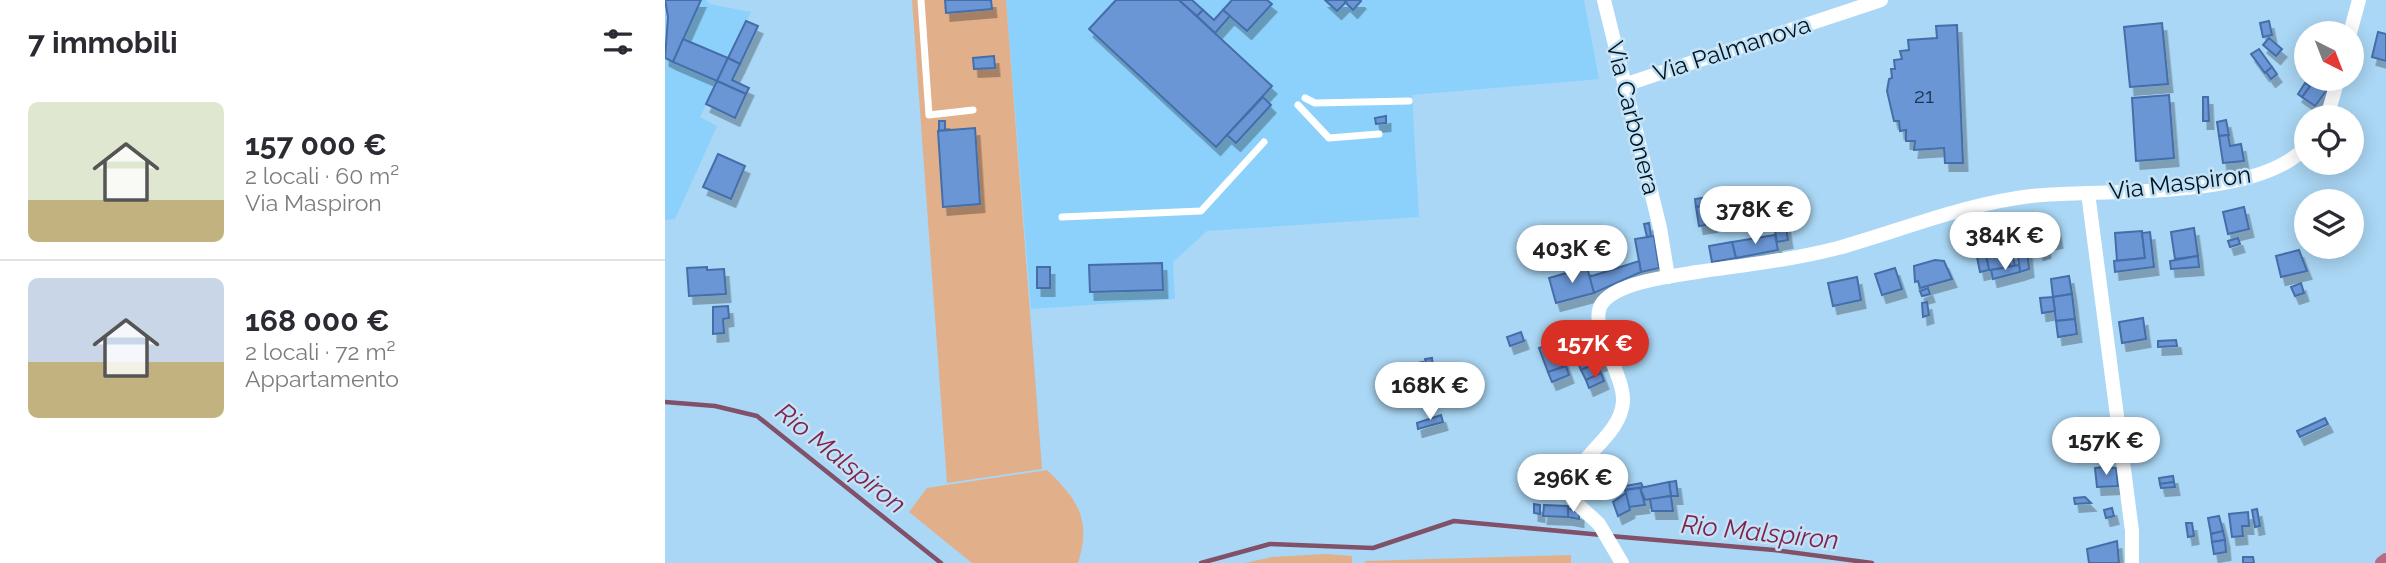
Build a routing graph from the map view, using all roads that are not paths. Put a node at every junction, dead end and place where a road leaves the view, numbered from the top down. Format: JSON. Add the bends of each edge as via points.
{"nodes":[{"id":1,"x":922,"y":0,"type":"edge"},
{"id":2,"x":1604,"y":0,"type":"edge"},
{"id":3,"x":1881,"y":0,"type":"edge"},
{"id":4,"x":2359,"y":0,"type":"edge"},
{"id":5,"x":2353,"y":21,"type":"edge"},
{"id":6,"x":1624,"y":85,"type":"junction"},
{"id":7,"x":1305,"y":98,"type":"dead end"},
{"id":8,"x":1409,"y":101,"type":"dead end"},
{"id":9,"x":1298,"y":105,"type":"dead end"},
{"id":10,"x":973,"y":110,"type":"dead end"},
{"id":11,"x":1379,"y":134,"type":"dead end"},
{"id":12,"x":1264,"y":142,"type":"dead end"},
{"id":13,"x":2294,"y":156,"type":"edge"},
{"id":14,"x":2088,"y":193,"type":"junction"},
{"id":15,"x":1062,"y":217,"type":"dead end"},
{"id":16,"x":1668,"y":276,"type":"junction"},
{"id":17,"x":1621,"y":562,"type":"edge"},
{"id":18,"x":2132,"y":563,"type":"edge"}],
"edges":[{"from":1,"to":10,"type":"lane","via":[[929,115]]},
{"from":2,"to":6,"type":"street","name":"Via Carbonera"},
{"from":3,"to":6,"type":"street","name":"Via Palmanova"},
{"from":4,"to":5,"type":"street"},
{"from":6,"to":16,"type":"street","name":"Via Carbonera","via":[[1661,228]]},
{"from":7,"to":8,"type":"lane","via":[[1315,103]]},
{"from":9,"to":11,"type":"lane","via":[[1329,138]]},
{"from":12,"to":15,"type":"lane","via":[[1201,211]]},
{"from":13,"to":14,"type":"street","name":"Via Maspiron","via":[[2261,174],[2192,187]]},
{"from":14,"to":16,"type":"street","name":"Via Maspiron","via":[[1979,205],[1807,255]]},
{"from":14,"to":18,"type":"street","via":[[2132,531]]},
{"from":16,"to":17,"type":"street","name":"Via Maspiron","via":[[1620,290],[1599,309],[1598,325],[1615,363],[1623,403],[1617,421],[1579,470],[1570,492],[1599,524]]}]}
